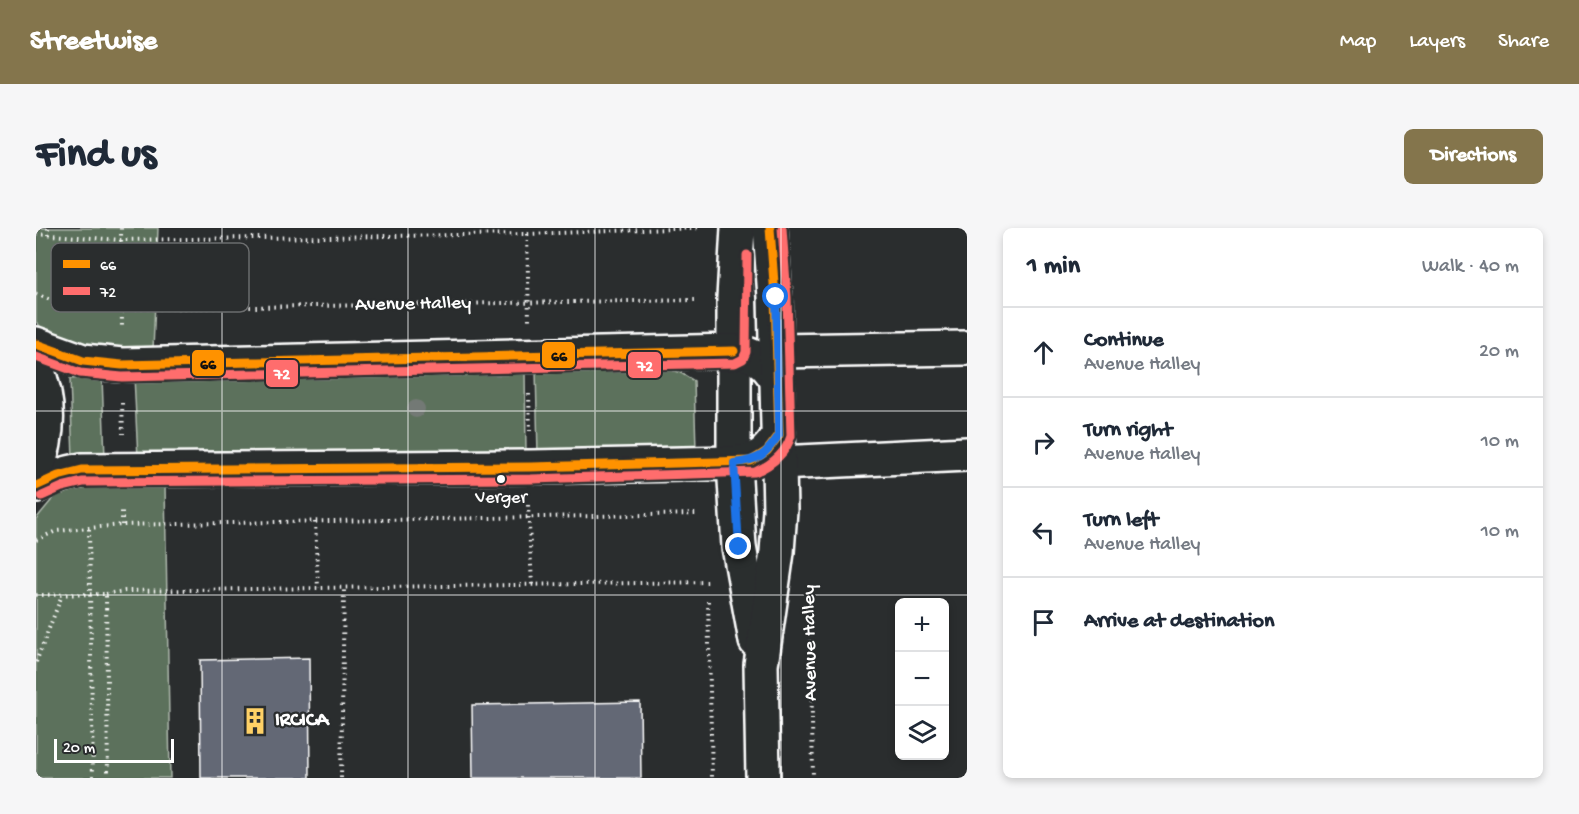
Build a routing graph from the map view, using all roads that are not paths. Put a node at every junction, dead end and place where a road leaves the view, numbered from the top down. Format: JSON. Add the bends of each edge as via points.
{"nodes":[{"id":1,"x":738,"y":228,"type":"edge"},
{"id":2,"x":770,"y":228,"type":"edge"},
{"id":3,"x":36,"y":344,"type":"edge"},
{"id":4,"x":967,"y":348,"type":"edge"},
{"id":5,"x":734,"y":351,"type":"junction"},
{"id":6,"x":777,"y":365,"type":"junction"},
{"id":7,"x":36,"y":367,"type":"edge"},
{"id":8,"x":779,"y":449,"type":"junction"},
{"id":9,"x":967,"y":454,"type":"edge"},
{"id":10,"x":734,"y":463,"type":"junction"},
{"id":11,"x":36,"y":472,"type":"edge"},
{"id":12,"x":36,"y":486,"type":"edge"},
{"id":13,"x":761,"y":665,"type":"junction"},
{"id":14,"x":763,"y":778,"type":"edge"}],
"edges":[{"from":1,"to":5,"type":"street","name":"Avenue Halley"},
{"from":2,"to":6,"type":"street","name":"Avenue Halley"},
{"from":3,"to":5,"type":"street","via":[[83,361],[122,365]]},
{"from":4,"to":6,"type":"street"},
{"from":5,"to":6,"type":"street","via":[[757,356],[768,366]]},
{"from":5,"to":10,"type":"street","name":"Avenue Halley"},
{"from":6,"to":8,"type":"street","name":"Avenue Halley"},
{"from":7,"to":11,"type":"street","via":[[48,424]]},
{"from":8,"to":9,"type":"street"},
{"from":8,"to":10,"type":"street","via":[[769,450],[751,461]]},
{"from":8,"to":13,"type":"street","name":"Avenue Halley","via":[[777,552]]},
{"from":10,"to":12,"type":"street","via":[[82,470],[64,473]]},
{"from":10,"to":13,"type":"street","name":"Avenue Halley","via":[[739,547]]},
{"from":13,"to":14,"type":"street","name":"Avenue Halley"}]}
